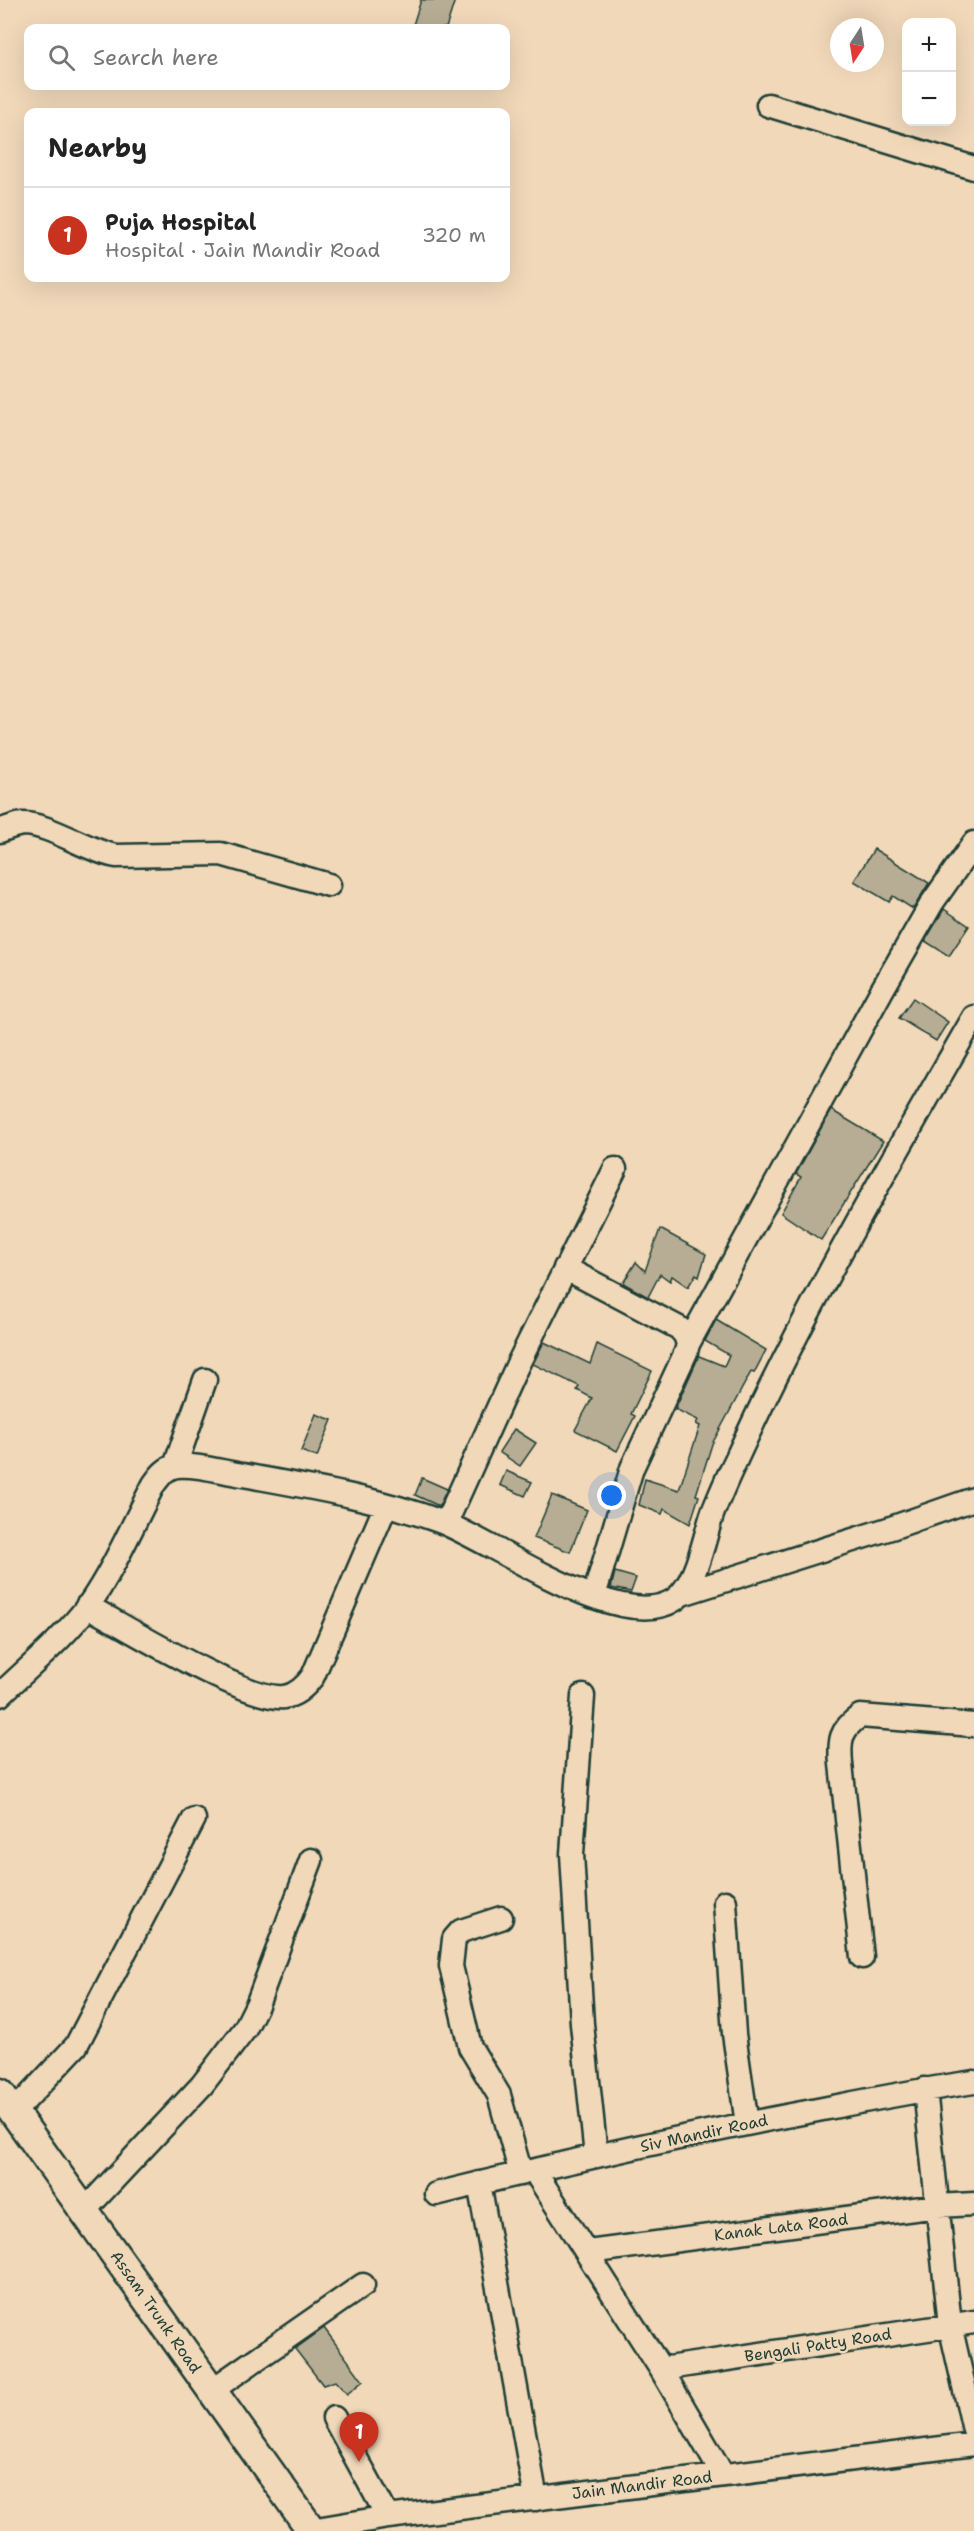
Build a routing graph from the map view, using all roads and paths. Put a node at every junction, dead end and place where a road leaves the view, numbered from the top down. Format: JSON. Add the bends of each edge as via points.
{"nodes":[{"id":1,"x":768,"y":105,"type":"dead end"},
{"id":2,"x":974,"y":168,"type":"edge"},
{"id":3,"x":0,"y":831,"type":"edge"},
{"id":4,"x":974,"y":843,"type":"edge"},
{"id":5,"x":329,"y":885,"type":"dead end"},
{"id":6,"x":974,"y":1017,"type":"edge"},
{"id":7,"x":615,"y":1169,"type":"dead end"},
{"id":8,"x":565,"y":1268,"type":"junction"},
{"id":9,"x":688,"y":1344,"type":"junction"},
{"id":10,"x":205,"y":1380,"type":"dead end"},
{"id":11,"x":175,"y":1466,"type":"junction"},
{"id":12,"x":974,"y":1499,"type":"edge"},
{"id":13,"x":386,"y":1505,"type":"junction"},
{"id":14,"x":446,"y":1523,"type":"junction"},
{"id":15,"x":682,"y":1594,"type":"junction"},
{"id":16,"x":594,"y":1596,"type":"junction"},
{"id":17,"x":87,"y":1606,"type":"junction"},
{"id":18,"x":0,"y":1695,"type":"edge"},
{"id":19,"x":583,"y":1696,"type":"dead end"},
{"id":20,"x":974,"y":1725,"type":"edge"},
{"id":21,"x":194,"y":1819,"type":"dead end"},
{"id":22,"x":311,"y":1860,"type":"dead end"},
{"id":23,"x":725,"y":1902,"type":"dead end"},
{"id":24,"x":501,"y":1918,"type":"dead end"},
{"id":25,"x":862,"y":1956,"type":"dead end"},
{"id":26,"x":974,"y":2082,"type":"edge"},
{"id":27,"x":925,"y":2089,"type":"junction"},
{"id":28,"x":7,"y":2102,"type":"edge"},
{"id":29,"x":747,"y":2124,"type":"junction"},
{"id":30,"x":596,"y":2156,"type":"junction"},
{"id":31,"x":528,"y":2173,"type":"junction"},
{"id":32,"x":479,"y":2183,"type":"junction"},
{"id":33,"x":436,"y":2194,"type":"dead end"},
{"id":34,"x":974,"y":2204,"type":"edge"},
{"id":35,"x":937,"y":2206,"type":"junction"},
{"id":36,"x":84,"y":2211,"type":"junction"},
{"id":37,"x":588,"y":2252,"type":"junction"},
{"id":38,"x":363,"y":2285,"type":"dead end"},
{"id":39,"x":974,"y":2322,"type":"edge"},
{"id":40,"x":950,"y":2325,"type":"junction"},
{"id":41,"x":661,"y":2369,"type":"junction"},
{"id":42,"x":212,"y":2390,"type":"junction"},
{"id":43,"x":334,"y":2418,"type":"dead end"},
{"id":44,"x":974,"y":2430,"type":"edge"},
{"id":45,"x":974,"y":2444,"type":"edge"},
{"id":46,"x":723,"y":2475,"type":"junction"},
{"id":47,"x":536,"y":2499,"type":"junction"},
{"id":48,"x":388,"y":2517,"type":"junction"},
{"id":49,"x":312,"y":2530,"type":"edge"}],
"edges":[{"from":1,"to":2,"type":"street"},
{"from":3,"to":5,"type":"street","via":[[30,825],[116,856],[221,854]]},
{"from":4,"to":9,"type":"street","via":[[932,903],[888,980]]},
{"from":6,"to":15,"type":"street","via":[[815,1298],[734,1464]]},
{"from":7,"to":8,"type":"street"},
{"from":8,"to":9,"type":"street","via":[[679,1328]]},
{"from":8,"to":14,"type":"street"},
{"from":9,"to":16,"type":"street","via":[[632,1468]]},
{"from":10,"to":11,"type":"street"},
{"from":11,"to":13,"type":"street","via":[[283,1482]]},
{"from":11,"to":17,"type":"street","via":[[163,1471],[154,1484]]},
{"from":12,"to":15,"type":"street"},
{"from":13,"to":14,"type":"street"},
{"from":13,"to":17,"type":"street","via":[[314,1676],[306,1686],[286,1696],[273,1697],[235,1684]]},
{"from":14,"to":16,"type":"street","via":[[561,1584]]},
{"from":15,"to":16,"type":"street","via":[[670,1603],[649,1606],[626,1606]]},
{"from":17,"to":18,"type":"street","via":[[69,1629]]},
{"from":19,"to":30,"type":"street","via":[[572,1854],[582,2024]]},
{"from":20,"to":25,"type":"street","via":[[860,1716],[847,1725],[842,1735],[840,1750]]},
{"from":21,"to":28,"type":"street","via":[[76,2046]]},
{"from":22,"to":36,"type":"street","via":[[245,2029],[202,2085]]},
{"from":23,"to":29,"type":"street","via":[[734,2034]]},
{"from":24,"to":31,"type":"street","via":[[461,1930],[454,1939],[451,1966],[470,2047],[499,2095]]},
{"from":26,"to":27,"type":"street","name":"Siv Mandir Road"},
{"from":27,"to":29,"type":"street","name":"Siv Mandir Road"},
{"from":27,"to":35,"type":"street"},
{"from":28,"to":36,"type":"main road","name":"Assam Trunk Road"},
{"from":29,"to":30,"type":"street","name":"Siv Mandir Road"},
{"from":30,"to":31,"type":"street","name":"Siv Mandir Road"},
{"from":31,"to":32,"type":"street","name":"Siv Mandir Road"},
{"from":31,"to":37,"type":"street"},
{"from":32,"to":33,"type":"street","name":"Siv Mandir Road"},
{"from":32,"to":47,"type":"street"},
{"from":34,"to":35,"type":"street","name":"Kanak Lata Road"},
{"from":35,"to":37,"type":"street","name":"Kanak Lata Road"},
{"from":35,"to":40,"type":"street"},
{"from":36,"to":42,"type":"main road","name":"Assam Trunk Road"},
{"from":37,"to":41,"type":"street"},
{"from":38,"to":42,"type":"street"},
{"from":39,"to":40,"type":"street","name":"Bengali Patty Road"},
{"from":40,"to":41,"type":"street","name":"Bengali Patty Road"},
{"from":40,"to":44,"type":"street"},
{"from":41,"to":46,"type":"street"},
{"from":42,"to":49,"type":"main road","name":"Assam Trunk Road"},
{"from":43,"to":48,"type":"street"},
{"from":45,"to":46,"type":"street","name":"Jain Mandir Road"},
{"from":46,"to":47,"type":"street","name":"Jain Mandir Road"},
{"from":47,"to":48,"type":"street","name":"Jain Mandir Road"},
{"from":48,"to":49,"type":"street","name":"Jain Mandir Road"}]}
